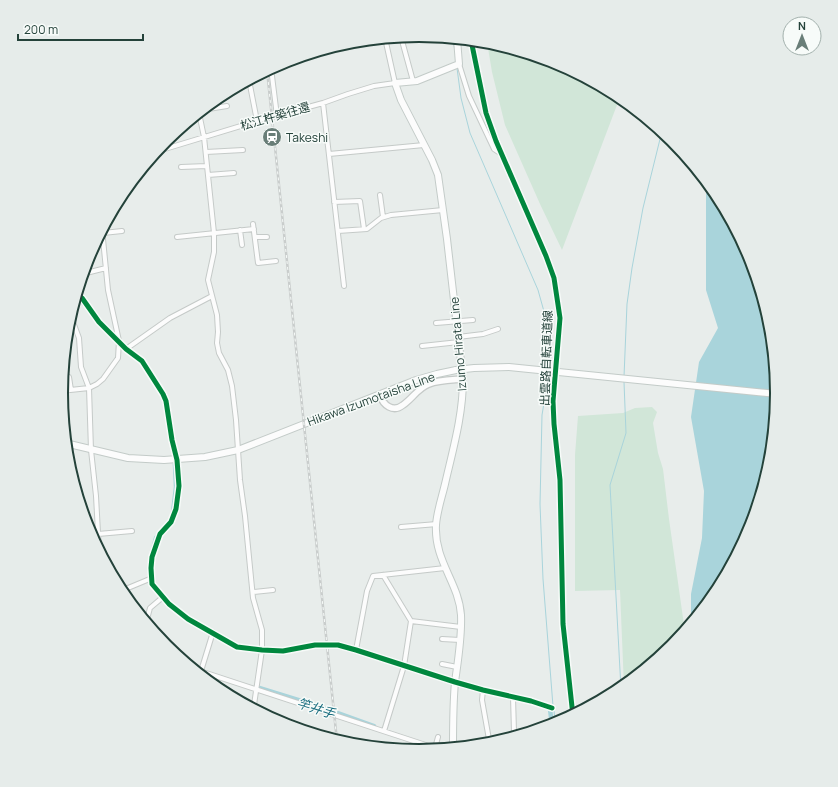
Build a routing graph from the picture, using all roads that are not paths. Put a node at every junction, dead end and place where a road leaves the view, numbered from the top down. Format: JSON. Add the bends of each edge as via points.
{"nodes":[{"id":1,"x":403,"y":43,"type":"edge"},
{"id":2,"x":386,"y":44,"type":"edge"},
{"id":3,"x":457,"y":44,"type":"edge"},
{"id":4,"x":457,"y":65,"type":"junction"},
{"id":5,"x":273,"y":74,"type":"edge"},
{"id":6,"x":413,"y":81,"type":"junction"},
{"id":7,"x":395,"y":83,"type":"junction"},
{"id":8,"x":251,"y":85,"type":"edge"},
{"id":9,"x":323,"y":103,"type":"junction"},
{"id":10,"x":227,"y":106,"type":"dead end"},
{"id":11,"x":212,"y":110,"type":"edge"},
{"id":12,"x":277,"y":116,"type":"junction"},
{"id":13,"x":200,"y":119,"type":"edge"},
{"id":14,"x":257,"y":121,"type":"junction"},
{"id":15,"x":204,"y":137,"type":"junction"},
{"id":16,"x":424,"y":144,"type":"junction"},
{"id":17,"x":167,"y":148,"type":"edge"},
{"id":18,"x":243,"y":150,"type":"dead end"},
{"id":19,"x":206,"y":152,"type":"junction"},
{"id":20,"x":500,"y":153,"type":"dead end"},
{"id":21,"x":329,"y":154,"type":"junction"},
{"id":22,"x":207,"y":166,"type":"junction"},
{"id":23,"x":181,"y":167,"type":"dead end"},
{"id":24,"x":234,"y":173,"type":"dead end"},
{"id":25,"x":208,"y":175,"type":"junction"},
{"id":26,"x":380,"y":195,"type":"dead end"},
{"id":27,"x":334,"y":202,"type":"junction"},
{"id":28,"x":443,"y":210,"type":"junction"},
{"id":29,"x":383,"y":217,"type":"junction"},
{"id":30,"x":364,"y":229,"type":"junction"},
{"id":31,"x":240,"y":230,"type":"junction"},
{"id":32,"x":108,"y":231,"type":"edge"},
{"id":33,"x":122,"y":231,"type":"dead end"},
{"id":34,"x":338,"y":232,"type":"junction"},
{"id":35,"x":214,"y":233,"type":"junction"},
{"id":36,"x":177,"y":237,"type":"dead end"},
{"id":37,"x":254,"y":237,"type":"junction"},
{"id":38,"x":267,"y":237,"type":"dead end"},
{"id":39,"x":103,"y":240,"type":"edge"},
{"id":40,"x":242,"y":245,"type":"dead end"},
{"id":41,"x":276,"y":261,"type":"dead end"},
{"id":42,"x":106,"y":268,"type":"junction"},
{"id":43,"x":89,"y":272,"type":"edge"},
{"id":44,"x":344,"y":286,"type":"dead end"},
{"id":45,"x":212,"y":296,"type":"junction"},
{"id":46,"x":81,"y":297,"type":"edge"},
{"id":47,"x":473,"y":320,"type":"dead end"},
{"id":48,"x":457,"y":322,"type":"junction"},
{"id":49,"x":436,"y":324,"type":"dead end"},
{"id":50,"x":74,"y":325,"type":"edge"},
{"id":51,"x":498,"y":329,"type":"dead end"},
{"id":52,"x":459,"y":339,"type":"junction"},
{"id":53,"x":119,"y":341,"type":"junction"},
{"id":54,"x":422,"y":346,"type":"dead end"},
{"id":55,"x":126,"y":349,"type":"junction"},
{"id":56,"x":69,"y":377,"type":"dead end"},
{"id":57,"x":463,"y":379,"type":"junction"},
{"id":58,"x":89,"y":388,"type":"junction"},
{"id":59,"x":68,"y":390,"type":"edge"},
{"id":60,"x":71,"y":390,"type":"junction"},
{"id":61,"x":770,"y":393,"type":"edge"},
{"id":62,"x":380,"y":394,"type":"junction"},
{"id":63,"x":72,"y":445,"type":"edge"},
{"id":64,"x":91,"y":450,"type":"junction"},
{"id":65,"x":238,"y":450,"type":"junction"},
{"id":66,"x":177,"y":460,"type":"junction"},
{"id":67,"x":436,"y":524,"type":"junction"},
{"id":68,"x":401,"y":527,"type":"dead end"},
{"id":69,"x":132,"y":531,"type":"dead end"},
{"id":70,"x":98,"y":534,"type":"joint"},
{"id":71,"x":445,"y":568,"type":"junction"},
{"id":72,"x":383,"y":575,"type":"junction"},
{"id":73,"x":152,"y":578,"type":"junction"},
{"id":74,"x":126,"y":588,"type":"edge"},
{"id":75,"x":273,"y":590,"type":"dead end"},
{"id":76,"x":253,"y":592,"type":"junction"},
{"id":77,"x":163,"y":597,"type":"junction"},
{"id":78,"x":148,"y":616,"type":"edge"},
{"id":79,"x":411,"y":621,"type":"junction"},
{"id":80,"x":461,"y":627,"type":"junction"},
{"id":81,"x":213,"y":632,"type":"junction"},
{"id":82,"x":442,"y":638,"type":"dead end"},
{"id":83,"x":460,"y":640,"type":"junction"},
{"id":84,"x":262,"y":650,"type":"junction"},
{"id":85,"x":356,"y":650,"type":"junction"},
{"id":86,"x":442,"y":664,"type":"dead end"},
{"id":87,"x":404,"y":666,"type":"junction"},
{"id":88,"x":457,"y":667,"type":"junction"},
{"id":89,"x":202,"y":669,"type":"edge"},
{"id":90,"x":208,"y":674,"type":"edge"},
{"id":91,"x":455,"y":682,"type":"junction"},
{"id":92,"x":256,"y":689,"type":"junction"},
{"id":93,"x":483,"y":690,"type":"junction"},
{"id":94,"x":513,"y":697,"type":"junction"},
{"id":95,"x":254,"y":704,"type":"edge"},
{"id":96,"x":552,"y":708,"type":"dead end"},
{"id":97,"x":384,"y":731,"type":"junction"},
{"id":98,"x":514,"y":732,"type":"dead end"},
{"id":99,"x":438,"y":737,"type":"dead end"},
{"id":100,"x":489,"y":738,"type":"edge"},
{"id":101,"x":453,"y":743,"type":"edge"},
{"id":102,"x":436,"y":744,"type":"edge"},
{"id":103,"x":425,"y":745,"type":"edge"}],
"edges":[{"from":1,"to":6,"type":"street"},
{"from":2,"to":7,"type":"street"},
{"from":3,"to":4,"type":"main road"},
{"from":4,"to":6,"type":"main road"},
{"from":4,"to":20,"type":"street","via":[[494,148]]},
{"from":5,"to":12,"type":"street"},
{"from":6,"to":7,"type":"main road"},
{"from":7,"to":9,"type":"street","name":"松江杵築往還","via":[[374,86]]},
{"from":7,"to":16,"type":"main road","name":"Izumo Hirata Line"},
{"from":8,"to":14,"type":"street"},
{"from":9,"to":12,"type":"street","name":"松江杵築往還"},
{"from":9,"to":21,"type":"street"},
{"from":10,"to":11,"type":"street"},
{"from":12,"to":14,"type":"street","name":"松江杵築往還"},
{"from":13,"to":15,"type":"street"},
{"from":14,"to":15,"type":"street","name":"松江杵築往還"},
{"from":15,"to":17,"type":"street","name":"松江杵築往還"},
{"from":15,"to":19,"type":"street"},
{"from":16,"to":21,"type":"street"},
{"from":16,"to":28,"type":"main road","name":"Izumo Hirata Line","via":[[438,175]]},
{"from":18,"to":19,"type":"street"},
{"from":19,"to":22,"type":"street"},
{"from":21,"to":27,"type":"street"},
{"from":22,"to":23,"type":"street"},
{"from":22,"to":25,"type":"street"},
{"from":24,"to":25,"type":"street"},
{"from":25,"to":35,"type":"street"},
{"from":26,"to":29,"type":"street"},
{"from":27,"to":30,"type":"street","via":[[360,200]]},
{"from":27,"to":34,"type":"street"},
{"from":28,"to":29,"type":"street"},
{"from":28,"to":48,"type":"main road","name":"Izumo Hirata Line"},
{"from":29,"to":30,"type":"street"},
{"from":30,"to":34,"type":"street"},
{"from":31,"to":35,"type":"street"},
{"from":31,"to":37,"type":"street","via":[[253,227]]},
{"from":31,"to":40,"type":"street"},
{"from":32,"to":33,"type":"street"},
{"from":34,"to":44,"type":"street"},
{"from":35,"to":36,"type":"street"},
{"from":35,"to":45,"type":"street","via":[[214,252],[208,280]]},
{"from":37,"to":38,"type":"street"},
{"from":37,"to":41,"type":"street","via":[[258,263]]},
{"from":39,"to":42,"type":"street"},
{"from":42,"to":43,"type":"street"},
{"from":42,"to":53,"type":"street"},
{"from":45,"to":55,"type":"street","via":[[170,318]]},
{"from":45,"to":65,"type":"street","via":[[218,315],[219,353],[228,370],[232,386]]},
{"from":46,"to":53,"type":"street","via":[[99,322]]},
{"from":47,"to":48,"type":"street"},
{"from":48,"to":49,"type":"street"},
{"from":48,"to":52,"type":"main road","name":"Izumo Hirata Line"},
{"from":50,"to":58,"type":"street","via":[[79,338],[81,367]]},
{"from":51,"to":52,"type":"street"},
{"from":52,"to":54,"type":"street"},
{"from":52,"to":57,"type":"main road","name":"Izumo Hirata Line"},
{"from":53,"to":55,"type":"street"},
{"from":53,"to":58,"type":"street","via":[[118,358],[103,379]]},
{"from":55,"to":66,"type":"street","via":[[142,361],[163,394]]},
{"from":56,"to":60,"type":"street"},
{"from":57,"to":62,"type":"street","via":[[430,383],[395,408],[385,405]]},
{"from":57,"to":67,"type":"main road","name":"Izumo Hirata Line","via":[[458,429]]},
{"from":58,"to":60,"type":"street"},
{"from":58,"to":64,"type":"street"},
{"from":59,"to":60,"type":"street"},
{"from":61,"to":62,"type":"main road","name":"Hikawa Izumotaisha Line","bridge":true,"via":[[509,367],[456,370],[416,380]]},
{"from":62,"to":65,"type":"main road","name":"Hikawa Izumotaisha Line"},
{"from":63,"to":64,"type":"main road","name":"Hikawa Izumotaisha Line"},
{"from":64,"to":66,"type":"main road","name":"Hikawa Izumotaisha Line","via":[[128,458]]},
{"from":64,"to":70,"type":"street"},
{"from":65,"to":66,"type":"main road","name":"Hikawa Izumotaisha Line"},
{"from":65,"to":76,"type":"street"},
{"from":66,"to":73,"type":"street","via":[[179,486],[176,509],[171,522],[160,534],[155,546]]},
{"from":67,"to":68,"type":"street"},
{"from":67,"to":71,"type":"main road","name":"Izumo Hirata Line","via":[[436,538]]},
{"from":69,"to":70,"type":"street"},
{"from":71,"to":72,"type":"street"},
{"from":71,"to":80,"type":"main road","name":"Izumo Hirata Line","via":[[459,603]]},
{"from":72,"to":79,"type":"street"},
{"from":72,"to":85,"type":"street","via":[[373,576],[367,591]]},
{"from":73,"to":74,"type":"street"},
{"from":73,"to":77,"type":"street","via":[[152,584]]},
{"from":75,"to":76,"type":"street"},
{"from":76,"to":84,"type":"street","via":[[262,630]]},
{"from":77,"to":78,"type":"street","via":[[150,608]]},
{"from":77,"to":81,"type":"street","via":[[188,619]]},
{"from":79,"to":80,"type":"street"},
{"from":79,"to":87,"type":"street"},
{"from":80,"to":83,"type":"main road","name":"Izumo Hirata Line"},
{"from":81,"to":84,"type":"street","via":[[237,647]]},
{"from":81,"to":89,"type":"street"},
{"from":82,"to":83,"type":"street"},
{"from":83,"to":88,"type":"main road","name":"Izumo Hirata Line"},
{"from":84,"to":85,"type":"street","via":[[327,644]]},
{"from":84,"to":92,"type":"street"},
{"from":85,"to":87,"type":"street"},
{"from":86,"to":88,"type":"street"},
{"from":87,"to":91,"type":"street"},
{"from":87,"to":97,"type":"street"},
{"from":88,"to":91,"type":"main road","name":"Izumo Hirata Line"},
{"from":90,"to":92,"type":"street"},
{"from":91,"to":93,"type":"street"},
{"from":91,"to":101,"type":"main road","name":"Izumo Hirata Line"},
{"from":92,"to":95,"type":"street"},
{"from":92,"to":97,"type":"street"},
{"from":93,"to":94,"type":"street"},
{"from":93,"to":100,"type":"street","via":[[482,700]]},
{"from":94,"to":96,"type":"street"},
{"from":94,"to":98,"type":"street"},
{"from":97,"to":103,"type":"street"},
{"from":99,"to":102,"type":"street"}]}
